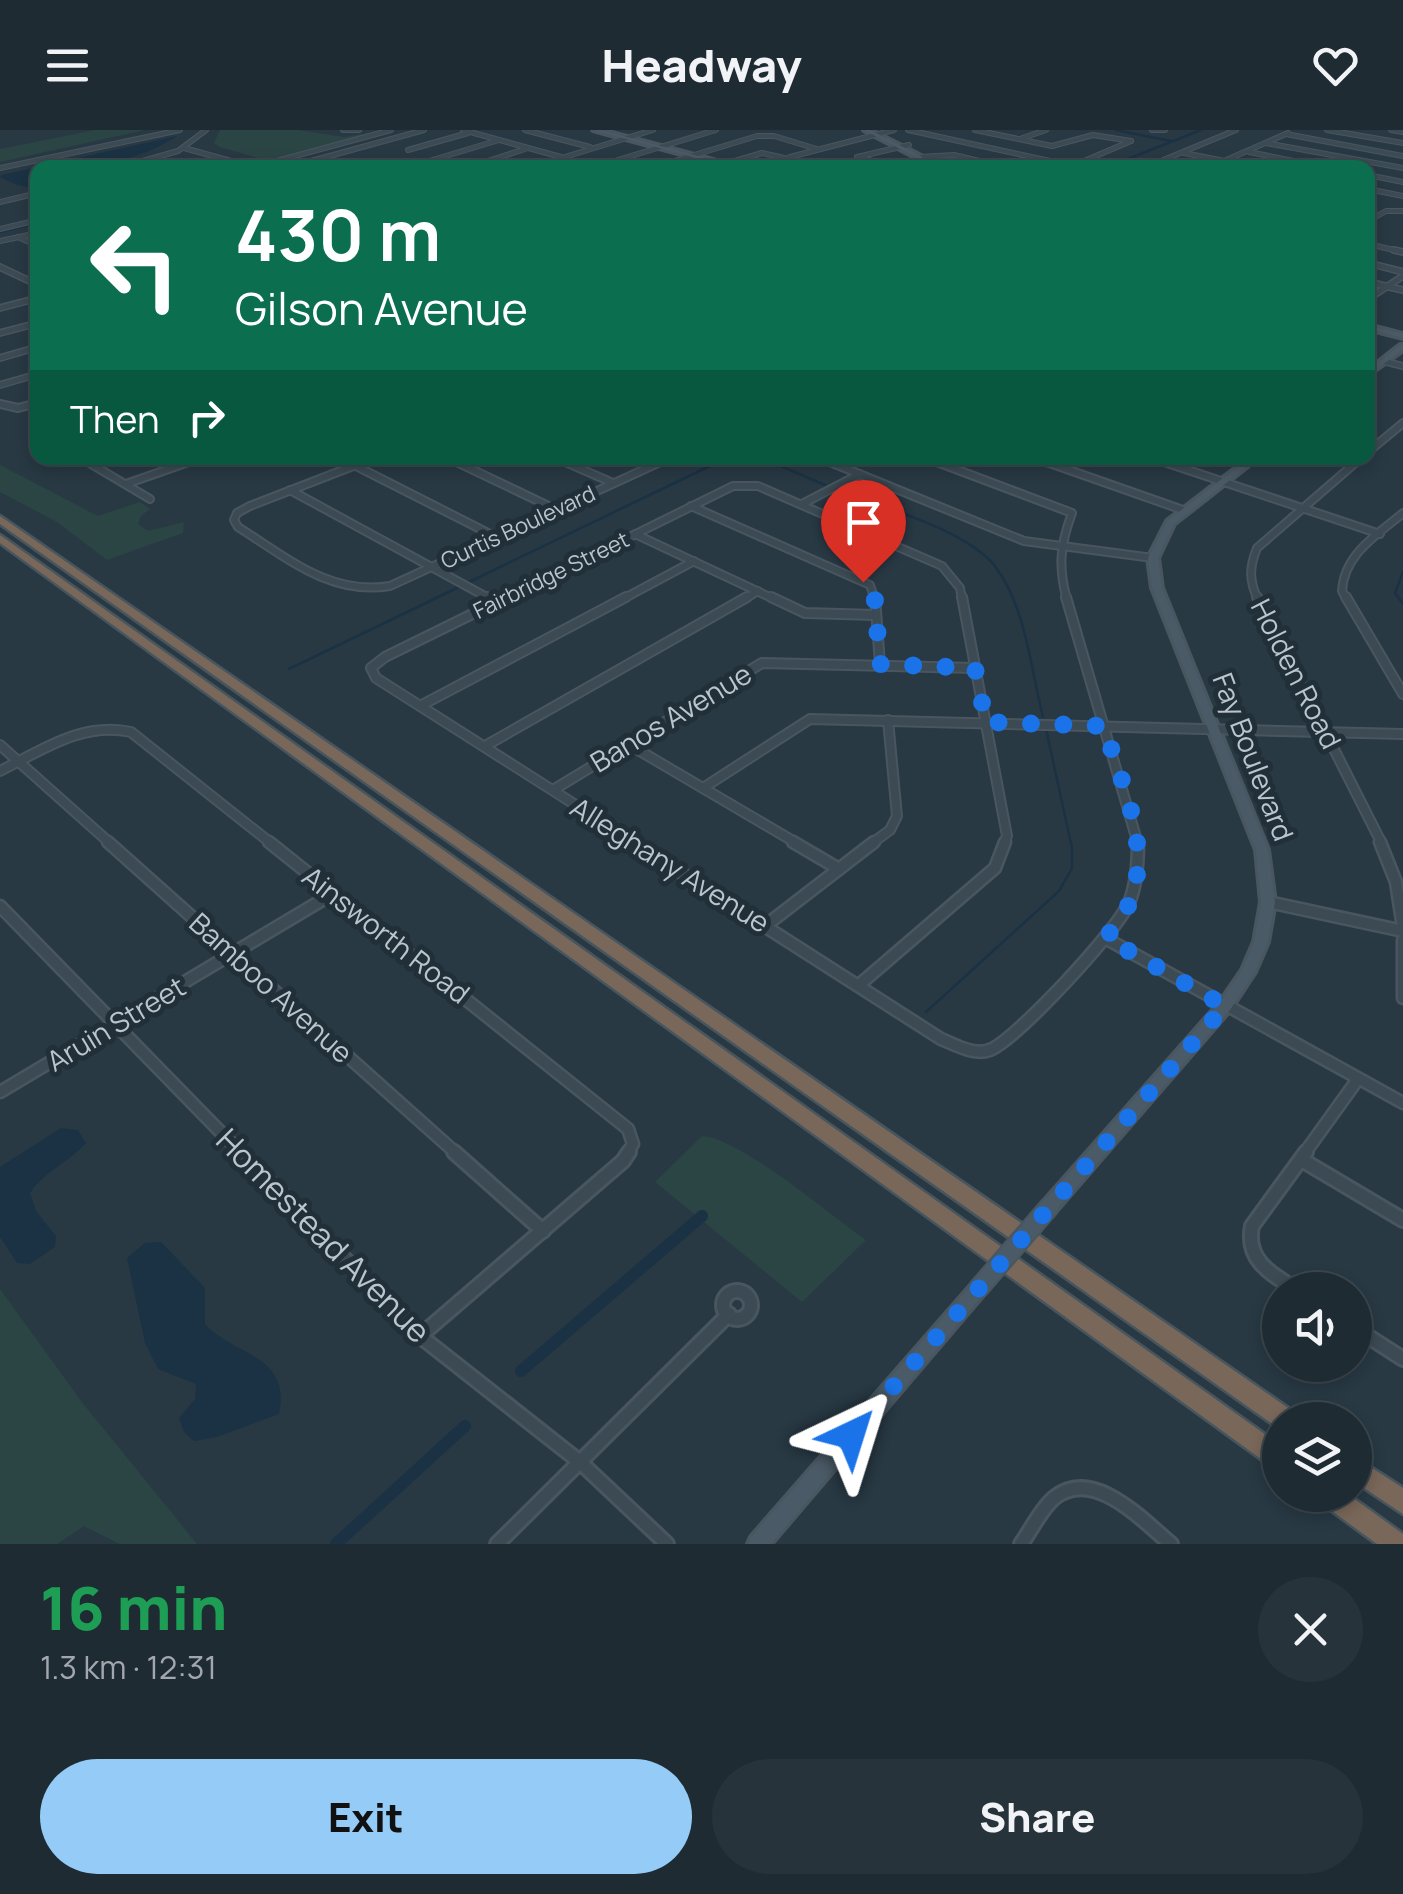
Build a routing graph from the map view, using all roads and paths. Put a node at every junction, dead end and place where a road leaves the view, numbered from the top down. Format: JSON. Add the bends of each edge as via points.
{"nodes":[{"id":1,"x":180,"y":130,"type":"edge"},
{"id":2,"x":206,"y":130,"type":"edge"},
{"id":3,"x":343,"y":130,"type":"edge"},
{"id":4,"x":359,"y":130,"type":"edge"},
{"id":5,"x":391,"y":130,"type":"edge"},
{"id":6,"x":424,"y":130,"type":"edge"},
{"id":7,"x":463,"y":130,"type":"edge"},
{"id":8,"x":526,"y":130,"type":"edge"},
{"id":9,"x":595,"y":130,"type":"edge"},
{"id":10,"x":652,"y":130,"type":"edge"},
{"id":11,"x":716,"y":130,"type":"edge"},
{"id":12,"x":778,"y":130,"type":"edge"},
{"id":13,"x":894,"y":130,"type":"edge"},
{"id":14,"x":908,"y":130,"type":"edge"},
{"id":15,"x":981,"y":130,"type":"edge"},
{"id":16,"x":1046,"y":130,"type":"edge"},
{"id":17,"x":1152,"y":130,"type":"edge"},
{"id":18,"x":1163,"y":130,"type":"edge"},
{"id":19,"x":1236,"y":130,"type":"edge"},
{"id":20,"x":1296,"y":130,"type":"edge"},
{"id":21,"x":1327,"y":130,"type":"edge"},
{"id":22,"x":1392,"y":130,"type":"edge"},
{"id":23,"x":471,"y":132,"type":"junction"},
{"id":24,"x":869,"y":132,"type":"edge"},
{"id":25,"x":1403,"y":132,"type":"edge"},
{"id":26,"x":1286,"y":134,"type":"junction"},
{"id":27,"x":774,"y":136,"type":"junction"},
{"id":28,"x":624,"y":138,"type":"junction"},
{"id":29,"x":1018,"y":139,"type":"junction"},
{"id":30,"x":499,"y":140,"type":"junction"},
{"id":31,"x":1131,"y":142,"type":"joint"},
{"id":32,"x":1266,"y":142,"type":"junction"},
{"id":33,"x":1403,"y":144,"type":"edge"},
{"id":34,"x":908,"y":145,"type":"dead end"},
{"id":35,"x":657,"y":146,"type":"junction"},
{"id":36,"x":897,"y":146,"type":"junction"},
{"id":37,"x":181,"y":148,"type":"junction"},
{"id":38,"x":324,"y":148,"type":"junction"},
{"id":39,"x":529,"y":148,"type":"junction"},
{"id":40,"x":592,"y":148,"type":"junction"},
{"id":41,"x":817,"y":149,"type":"junction"},
{"id":42,"x":342,"y":152,"type":"junction"},
{"id":43,"x":1182,"y":152,"type":"junction"},
{"id":44,"x":1246,"y":152,"type":"junction"},
{"id":45,"x":690,"y":154,"type":"junction"},
{"id":46,"x":1403,"y":156,"type":"edge"},
{"id":47,"x":562,"y":157,"type":"junction"},
{"id":48,"x":919,"y":157,"type":"junction"},
{"id":49,"x":440,"y":158,"type":"junction"},
{"id":50,"x":788,"y":158,"type":"junction"},
{"id":51,"x":38,"y":160,"type":"edge"},
{"id":52,"x":150,"y":160,"type":"edge"},
{"id":53,"x":227,"y":160,"type":"edge"},
{"id":54,"x":280,"y":160,"type":"edge"},
{"id":55,"x":317,"y":160,"type":"edge"},
{"id":56,"x":433,"y":160,"type":"edge"},
{"id":57,"x":491,"y":160,"type":"edge"},
{"id":58,"x":553,"y":160,"type":"edge"},
{"id":59,"x":616,"y":160,"type":"edge"},
{"id":60,"x":673,"y":160,"type":"edge"},
{"id":61,"x":713,"y":160,"type":"edge"},
{"id":62,"x":735,"y":160,"type":"edge"},
{"id":63,"x":796,"y":160,"type":"edge"},
{"id":64,"x":869,"y":160,"type":"edge"},
{"id":65,"x":922,"y":160,"type":"edge"},
{"id":66,"x":973,"y":160,"type":"edge"},
{"id":67,"x":1039,"y":160,"type":"edge"},
{"id":68,"x":1087,"y":160,"type":"edge"},
{"id":69,"x":1163,"y":160,"type":"edge"},
{"id":70,"x":1224,"y":160,"type":"joint"},
{"id":71,"x":1288,"y":160,"type":"edge"},
{"id":72,"x":1361,"y":160,"type":"edge"},
{"id":73,"x":30,"y":162,"type":"edge"},
{"id":74,"x":1375,"y":163,"type":"edge"},
{"id":75,"x":0,"y":168,"type":"edge"},
{"id":76,"x":1403,"y":168,"type":"edge"},
{"id":77,"x":1375,"y":176,"type":"edge"},
{"id":78,"x":1403,"y":182,"type":"edge"},
{"id":79,"x":1375,"y":190,"type":"edge"},
{"id":80,"x":0,"y":194,"type":"edge"},
{"id":81,"x":30,"y":195,"type":"edge"},
{"id":82,"x":1403,"y":196,"type":"edge"},
{"id":83,"x":13,"y":199,"type":"junction"},
{"id":84,"x":0,"y":202,"type":"edge"},
{"id":85,"x":1403,"y":211,"type":"edge"},
{"id":86,"x":1375,"y":217,"type":"edge"},
{"id":87,"x":30,"y":222,"type":"edge"},
{"id":88,"x":0,"y":228,"type":"edge"},
{"id":89,"x":30,"y":234,"type":"edge"},
{"id":90,"x":18,"y":237,"type":"junction"},
{"id":91,"x":0,"y":242,"type":"edge"},
{"id":92,"x":30,"y":242,"type":"edge"},
{"id":93,"x":1375,"y":246,"type":"edge"},
{"id":94,"x":1403,"y":252,"type":"edge"},
{"id":95,"x":1375,"y":264,"type":"edge"},
{"id":96,"x":0,"y":267,"type":"edge"},
{"id":97,"x":1403,"y":274,"type":"edge"},
{"id":98,"x":30,"y":281,"type":"edge"},
{"id":99,"x":1375,"y":283,"type":"edge"},
{"id":100,"x":1387,"y":286,"type":"junction"},
{"id":101,"x":1403,"y":290,"type":"edge"},
{"id":102,"x":1375,"y":294,"type":"edge"},
{"id":103,"x":30,"y":300,"type":"edge"},
{"id":104,"x":0,"y":308,"type":"edge"},
{"id":105,"x":30,"y":324,"type":"edge"},
{"id":106,"x":1375,"y":329,"type":"edge"},
{"id":107,"x":0,"y":333,"type":"edge"},
{"id":108,"x":1403,"y":336,"type":"edge"},
{"id":109,"x":1403,"y":347,"type":"edge"},
{"id":110,"x":30,"y":349,"type":"edge"},
{"id":111,"x":0,"y":358,"type":"edge"},
{"id":112,"x":1383,"y":361,"type":"junction"},
{"id":113,"x":1403,"y":366,"type":"edge"},
{"id":114,"x":1375,"y":367,"type":"edge"},
{"id":115,"x":30,"y":376,"type":"edge"},
{"id":116,"x":0,"y":385,"type":"edge"},
{"id":117,"x":0,"y":404,"type":"edge"},
{"id":118,"x":30,"y":404,"type":"edge"},
{"id":119,"x":1403,"y":423,"type":"edge"},
{"id":120,"x":1375,"y":446,"type":"edge"},
{"id":121,"x":94,"y":465,"type":"edge"},
{"id":122,"x":180,"y":465,"type":"edge"},
{"id":123,"x":354,"y":465,"type":"joint"},
{"id":124,"x":463,"y":465,"type":"edge"},
{"id":125,"x":572,"y":465,"type":"edge"},
{"id":126,"x":652,"y":465,"type":"edge"},
{"id":127,"x":838,"y":465,"type":"edge"},
{"id":128,"x":945,"y":465,"type":"edge"},
{"id":129,"x":1055,"y":465,"type":"edge"},
{"id":130,"x":1172,"y":465,"type":"edge"},
{"id":131,"x":1245,"y":465,"type":"edge"},
{"id":132,"x":1352,"y":465,"type":"edge"},
{"id":133,"x":860,"y":474,"type":"junction"},
{"id":134,"x":1222,"y":482,"type":"junction"},
{"id":135,"x":614,"y":483,"type":"junction"},
{"id":136,"x":126,"y":484,"type":"junction"},
{"id":137,"x":290,"y":490,"type":"junction"},
{"id":138,"x":150,"y":499,"type":"dead end"},
{"id":139,"x":802,"y":504,"type":"junction"},
{"id":140,"x":691,"y":506,"type":"junction"},
{"id":141,"x":1300,"y":508,"type":"junction"},
{"id":142,"x":557,"y":510,"type":"junction"},
{"id":143,"x":1183,"y":510,"type":"junction"},
{"id":144,"x":1403,"y":513,"type":"edge"},
{"id":145,"x":0,"y":519,"type":"edge"},
{"id":146,"x":636,"y":534,"type":"junction"},
{"id":147,"x":1380,"y":534,"type":"junction"},
{"id":148,"x":496,"y":537,"type":"junction"},
{"id":149,"x":0,"y":538,"type":"edge"},
{"id":150,"x":1060,"y":546,"type":"junction"},
{"id":151,"x":1153,"y":558,"type":"junction"},
{"id":152,"x":694,"y":561,"type":"junction"},
{"id":153,"x":430,"y":568,"type":"junction"},
{"id":154,"x":758,"y":592,"type":"junction"},
{"id":155,"x":496,"y":602,"type":"junction"},
{"id":156,"x":876,"y":615,"type":"junction"},
{"id":157,"x":880,"y":664,"type":"junction"},
{"id":158,"x":371,"y":668,"type":"joint"},
{"id":159,"x":975,"y":668,"type":"junction"},
{"id":160,"x":1403,"y":694,"type":"edge"},
{"id":161,"x":420,"y":706,"type":"junction"},
{"id":162,"x":888,"y":720,"type":"junction"},
{"id":163,"x":986,"y":722,"type":"junction"},
{"id":164,"x":1104,"y":726,"type":"junction"},
{"id":165,"x":1214,"y":728,"type":"junction"},
{"id":166,"x":1324,"y":732,"type":"junction"},
{"id":167,"x":1403,"y":734,"type":"edge"},
{"id":168,"x":628,"y":744,"type":"junction"},
{"id":169,"x":0,"y":746,"type":"edge"},
{"id":170,"x":484,"y":746,"type":"junction"},
{"id":171,"x":19,"y":762,"type":"junction"},
{"id":172,"x":0,"y":771,"type":"edge"},
{"id":173,"x":703,"y":788,"type":"junction"},
{"id":174,"x":552,"y":790,"type":"junction"},
{"id":175,"x":839,"y":869,"type":"junction"},
{"id":176,"x":334,"y":894,"type":"junction"},
{"id":177,"x":1268,"y":902,"type":"junction"},
{"id":178,"x":0,"y":906,"type":"edge"},
{"id":179,"x":764,"y":926,"type":"junction"},
{"id":180,"x":1403,"y":929,"type":"edge"},
{"id":181,"x":1106,"y":938,"type":"junction"},
{"id":182,"x":1403,"y":940,"type":"edge"},
{"id":183,"x":233,"y":954,"type":"junction"},
{"id":184,"x":859,"y":985,"type":"junction"},
{"id":185,"x":1403,"y":998,"type":"edge"},
{"id":186,"x":1225,"y":1006,"type":"junction"},
{"id":187,"x":115,"y":1024,"type":"junction"},
{"id":188,"x":1358,"y":1079,"type":"junction"},
{"id":189,"x":0,"y":1092,"type":"edge"},
{"id":190,"x":1403,"y":1103,"type":"edge"},
{"id":191,"x":1302,"y":1160,"type":"junction"},
{"id":192,"x":623,"y":1161,"type":"joint"},
{"id":193,"x":1403,"y":1220,"type":"edge"},
{"id":194,"x":543,"y":1231,"type":"junction"},
{"id":195,"x":1249,"y":1251,"type":"joint"},
{"id":196,"x":1270,"y":1272,"type":"edge"},
{"id":197,"x":729,"y":1314,"type":"dead end"},
{"id":198,"x":420,"y":1336,"type":"junction"},
{"id":199,"x":1372,"y":1339,"type":"edge"},
{"id":200,"x":1403,"y":1359,"type":"edge"},
{"id":201,"x":1262,"y":1403,"type":"edge"},
{"id":202,"x":1262,"y":1447,"type":"edge"},
{"id":203,"x":580,"y":1462,"type":"junction"},
{"id":204,"x":1372,"y":1480,"type":"edge"},
{"id":205,"x":1403,"y":1502,"type":"edge"},
{"id":206,"x":1354,"y":1512,"type":"edge"},
{"id":207,"x":498,"y":1544,"type":"edge"},
{"id":208,"x":666,"y":1544,"type":"edge"},
{"id":209,"x":758,"y":1544,"type":"edge"},
{"id":210,"x":1022,"y":1544,"type":"edge"},
{"id":211,"x":1171,"y":1544,"type":"edge"},
{"id":212,"x":1398,"y":1544,"type":"edge"}],
"edges":[{"from":1,"to":51,"type":"street"},
{"from":2,"to":37,"type":"street"},
{"from":3,"to":4,"type":"street"},
{"from":5,"to":38,"type":"street"},
{"from":6,"to":42,"type":"street"},
{"from":7,"to":23,"type":"street"},
{"from":8,"to":40,"type":"street"},
{"from":9,"to":28,"type":"street"},
{"from":10,"to":28,"type":"street"},
{"from":11,"to":35,"type":"street"},
{"from":12,"to":27,"type":"street"},
{"from":13,"to":24,"type":"street"},
{"from":14,"to":67,"type":"street"},
{"from":15,"to":29,"type":"street"},
{"from":16,"to":29,"type":"street"},
{"from":17,"to":18,"type":"street"},
{"from":19,"to":43,"type":"street"},
{"from":20,"to":26,"type":"street"},
{"from":21,"to":33,"type":"street"},
{"from":22,"to":25,"type":"street"},
{"from":23,"to":30,"type":"street"},
{"from":23,"to":49,"type":"street","via":[[408,150]]},
{"from":24,"to":36,"type":"street"},
{"from":24,"to":41,"type":"street"},
{"from":26,"to":32,"type":"street"},
{"from":26,"to":46,"type":"street"},
{"from":27,"to":41,"type":"street"},
{"from":27,"to":45,"type":"street"},
{"from":28,"to":35,"type":"street"},
{"from":28,"to":40,"type":"street"},
{"from":29,"to":31,"type":"street","via":[[1052,146],[1093,135]]},
{"from":30,"to":39,"type":"street"},
{"from":30,"to":49,"type":"street"},
{"from":31,"to":68,"type":"street"},
{"from":32,"to":44,"type":"street"},
{"from":32,"to":72,"type":"street"},
{"from":34,"to":36,"type":"street"},
{"from":35,"to":45,"type":"street"},
{"from":35,"to":59,"type":"street"},
{"from":36,"to":48,"type":"street"},
{"from":36,"to":64,"type":"street","via":[[857,157]]},
{"from":37,"to":52,"type":"street"},
{"from":37,"to":53,"type":"street"},
{"from":38,"to":42,"type":"street"},
{"from":38,"to":54,"type":"street"},
{"from":39,"to":47,"type":"street"},
{"from":39,"to":57,"type":"street"},
{"from":40,"to":47,"type":"street"},
{"from":41,"to":50,"type":"street"},
{"from":42,"to":55,"type":"street"},
{"from":43,"to":69,"type":"street"},
{"from":43,"to":70,"type":"street"},
{"from":44,"to":70,"type":"street"},
{"from":44,"to":71,"type":"street"},
{"from":45,"to":60,"type":"street"},
{"from":45,"to":61,"type":"street"},
{"from":47,"to":58,"type":"street"},
{"from":48,"to":65,"type":"street"},
{"from":48,"to":66,"type":"street"},
{"from":49,"to":56,"type":"street"},
{"from":50,"to":62,"type":"street","via":[[762,153]]},
{"from":50,"to":63,"type":"street"},
{"from":73,"to":75,"type":"street"},
{"from":74,"to":76,"type":"street"},
{"from":77,"to":78,"type":"street"},
{"from":79,"to":82,"type":"street"},
{"from":80,"to":83,"type":"street"},
{"from":81,"to":83,"type":"street"},
{"from":83,"to":84,"type":"street"},
{"from":85,"to":86,"type":"street"},
{"from":87,"to":88,"type":"street"},
{"from":89,"to":90,"type":"street"},
{"from":90,"to":91,"type":"street"},
{"from":90,"to":92,"type":"street"},
{"from":93,"to":94,"type":"street"},
{"from":95,"to":97,"type":"street"},
{"from":96,"to":98,"type":"street"},
{"from":97,"to":100,"type":"street"},
{"from":99,"to":100,"type":"street"},
{"from":100,"to":101,"type":"street"},
{"from":100,"to":102,"type":"street"},
{"from":103,"to":104,"type":"street"},
{"from":105,"to":107,"type":"street"},
{"from":106,"to":108,"type":"street"},
{"from":109,"to":112,"type":"street"},
{"from":110,"to":111,"type":"street"},
{"from":112,"to":113,"type":"street"},
{"from":112,"to":114,"type":"street"},
{"from":115,"to":116,"type":"street"},
{"from":117,"to":118,"type":"street"},
{"from":119,"to":120,"type":"street"},
{"from":121,"to":136,"type":"street"},
{"from":122,"to":136,"type":"street"},
{"from":123,"to":137,"type":"street"},
{"from":123,"to":148,"type":"street"},
{"from":124,"to":142,"type":"street"},
{"from":125,"to":135,"type":"street"},
{"from":126,"to":135,"type":"street","name":"Curtis Boulevard"},
{"from":127,"to":133,"type":"street"},
{"from":128,"to":150,"type":"street","via":[[1072,513]]},
{"from":129,"to":143,"type":"street"},
{"from":130,"to":134,"type":"street"},
{"from":131,"to":134,"type":"street"},
{"from":132,"to":141,"type":"street","name":"Holden Road"},
{"from":133,"to":139,"type":"street"},
{"from":133,"to":150,"type":"street","via":[[1012,537]]},
{"from":134,"to":141,"type":"street"},
{"from":134,"to":143,"type":"street"},
{"from":135,"to":142,"type":"street","name":"Curtis Boulevard"},
{"from":136,"to":138,"type":"street"},
{"from":137,"to":153,"type":"street"},
{"from":137,"to":153,"type":"street","name":"Curtis Boulevard","via":[[238,513],[238,527],[339,587],[366,592]]},
{"from":139,"to":140,"type":"street","name":"Fairbridge Street","via":[[758,486],[734,486]]},
{"from":139,"to":159,"type":"street","via":[[942,566],[960,588]]},
{"from":140,"to":146,"type":"street","name":"Fairbridge Street"},
{"from":140,"to":156,"type":"street","via":[[870,585]]},
{"from":141,"to":147,"type":"street"},
{"from":141,"to":166,"type":"street","name":"Holden Road","via":[[1257,548],[1251,585]]},
{"from":142,"to":148,"type":"street","name":"Curtis Boulevard"},
{"from":143,"to":151,"type":"street"},
{"from":144,"to":147,"type":"street"},
{"from":145,"to":201,"type":"highway"},
{"from":146,"to":152,"type":"street"},
{"from":146,"to":155,"type":"street","name":"Fairbridge Street"},
{"from":147,"to":160,"type":"street","via":[[1349,562],[1342,591]]},
{"from":148,"to":153,"type":"street","name":"Curtis Boulevard"},
{"from":149,"to":202,"type":"highway"},
{"from":150,"to":151,"type":"street"},
{"from":150,"to":164,"type":"street","via":[[1060,574]]},
{"from":151,"to":165,"type":"street","name":"Fay Boulevard","via":[[1157,588]]},
{"from":152,"to":154,"type":"street"},
{"from":152,"to":161,"type":"street"},
{"from":153,"to":155,"type":"street"},
{"from":154,"to":156,"type":"street","via":[[805,613]]},
{"from":154,"to":170,"type":"street"},
{"from":155,"to":158,"type":"street","name":"Fairbridge Street"},
{"from":156,"to":157,"type":"street"},
{"from":157,"to":159,"type":"street","name":"Banos Avenue"},
{"from":157,"to":168,"type":"street","name":"Banos Avenue","via":[[762,663]]},
{"from":158,"to":161,"type":"street","name":"Alleghany Avenue"},
{"from":159,"to":163,"type":"street"},
{"from":161,"to":170,"type":"street","name":"Alleghany Avenue"},
{"from":162,"to":163,"type":"street"},
{"from":162,"to":173,"type":"street","via":[[798,723]]},
{"from":162,"to":175,"type":"street","via":[[896,816],[890,830]]},
{"from":163,"to":164,"type":"street"},
{"from":163,"to":184,"type":"street","via":[[1007,836],[994,868]]},
{"from":164,"to":165,"type":"street"},
{"from":164,"to":181,"type":"street","via":[[1138,843],[1138,877],[1128,908]]},
{"from":165,"to":166,"type":"street"},
{"from":165,"to":177,"type":"street","name":"Fay Boulevard","via":[[1262,850]]},
{"from":166,"to":167,"type":"street"},
{"from":166,"to":180,"type":"street","name":"Holden Road","via":[[1382,844]]},
{"from":168,"to":173,"type":"street"},
{"from":168,"to":174,"type":"street","name":"Banos Avenue"},
{"from":169,"to":171,"type":"street","name":"Bamboo Avenue"},
{"from":170,"to":174,"type":"street","name":"Alleghany Avenue"},
{"from":171,"to":172,"type":"street"},
{"from":171,"to":176,"type":"street","name":"Ainsworth Road","via":[[88,731],[113,726],[130,732]]},
{"from":171,"to":183,"type":"street","name":"Bamboo Avenue"},
{"from":173,"to":175,"type":"street"},
{"from":174,"to":179,"type":"street","name":"Alleghany Avenue"},
{"from":175,"to":179,"type":"street"},
{"from":176,"to":183,"type":"street","name":"Aruin Street"},
{"from":176,"to":192,"type":"street","name":"Ainsworth Road","via":[[613,1114],[632,1144]]},
{"from":177,"to":180,"type":"street"},
{"from":177,"to":186,"type":"street","name":"Fay Boulevard","via":[[1261,942]]},
{"from":178,"to":187,"type":"street","name":"Homestead Avenue"},
{"from":179,"to":184,"type":"street","name":"Alleghany Avenue"},
{"from":181,"to":184,"type":"street","name":"Alleghany Avenue","via":[[1002,1041],[977,1052],[941,1039]]},
{"from":181,"to":186,"type":"street"},
{"from":182,"to":185,"type":"street"},
{"from":183,"to":187,"type":"street","name":"Aruin Street"},
{"from":183,"to":194,"type":"street","name":"Bamboo Avenue"},
{"from":186,"to":188,"type":"street"},
{"from":186,"to":209,"type":"street","name":"Fay Boulevard","bridge":true},
{"from":187,"to":189,"type":"street","name":"Aruin Street"},
{"from":187,"to":198,"type":"street","name":"Homestead Avenue"},
{"from":188,"to":190,"type":"street"},
{"from":188,"to":191,"type":"street"},
{"from":191,"to":193,"type":"street"},
{"from":191,"to":195,"type":"street","via":[[1252,1226]]},
{"from":192,"to":194,"type":"street"},
{"from":194,"to":198,"type":"street"},
{"from":195,"to":196,"type":"street"},
{"from":197,"to":203,"type":"street"},
{"from":198,"to":203,"type":"street","name":"Homestead Avenue"},
{"from":199,"to":200,"type":"street"},
{"from":203,"to":207,"type":"street"},
{"from":203,"to":208,"type":"street","name":"Homestead Avenue"},
{"from":204,"to":205,"type":"highway"},
{"from":206,"to":212,"type":"highway"},
{"from":210,"to":211,"type":"street","via":[[1056,1496],[1078,1486],[1100,1492]]}]}
